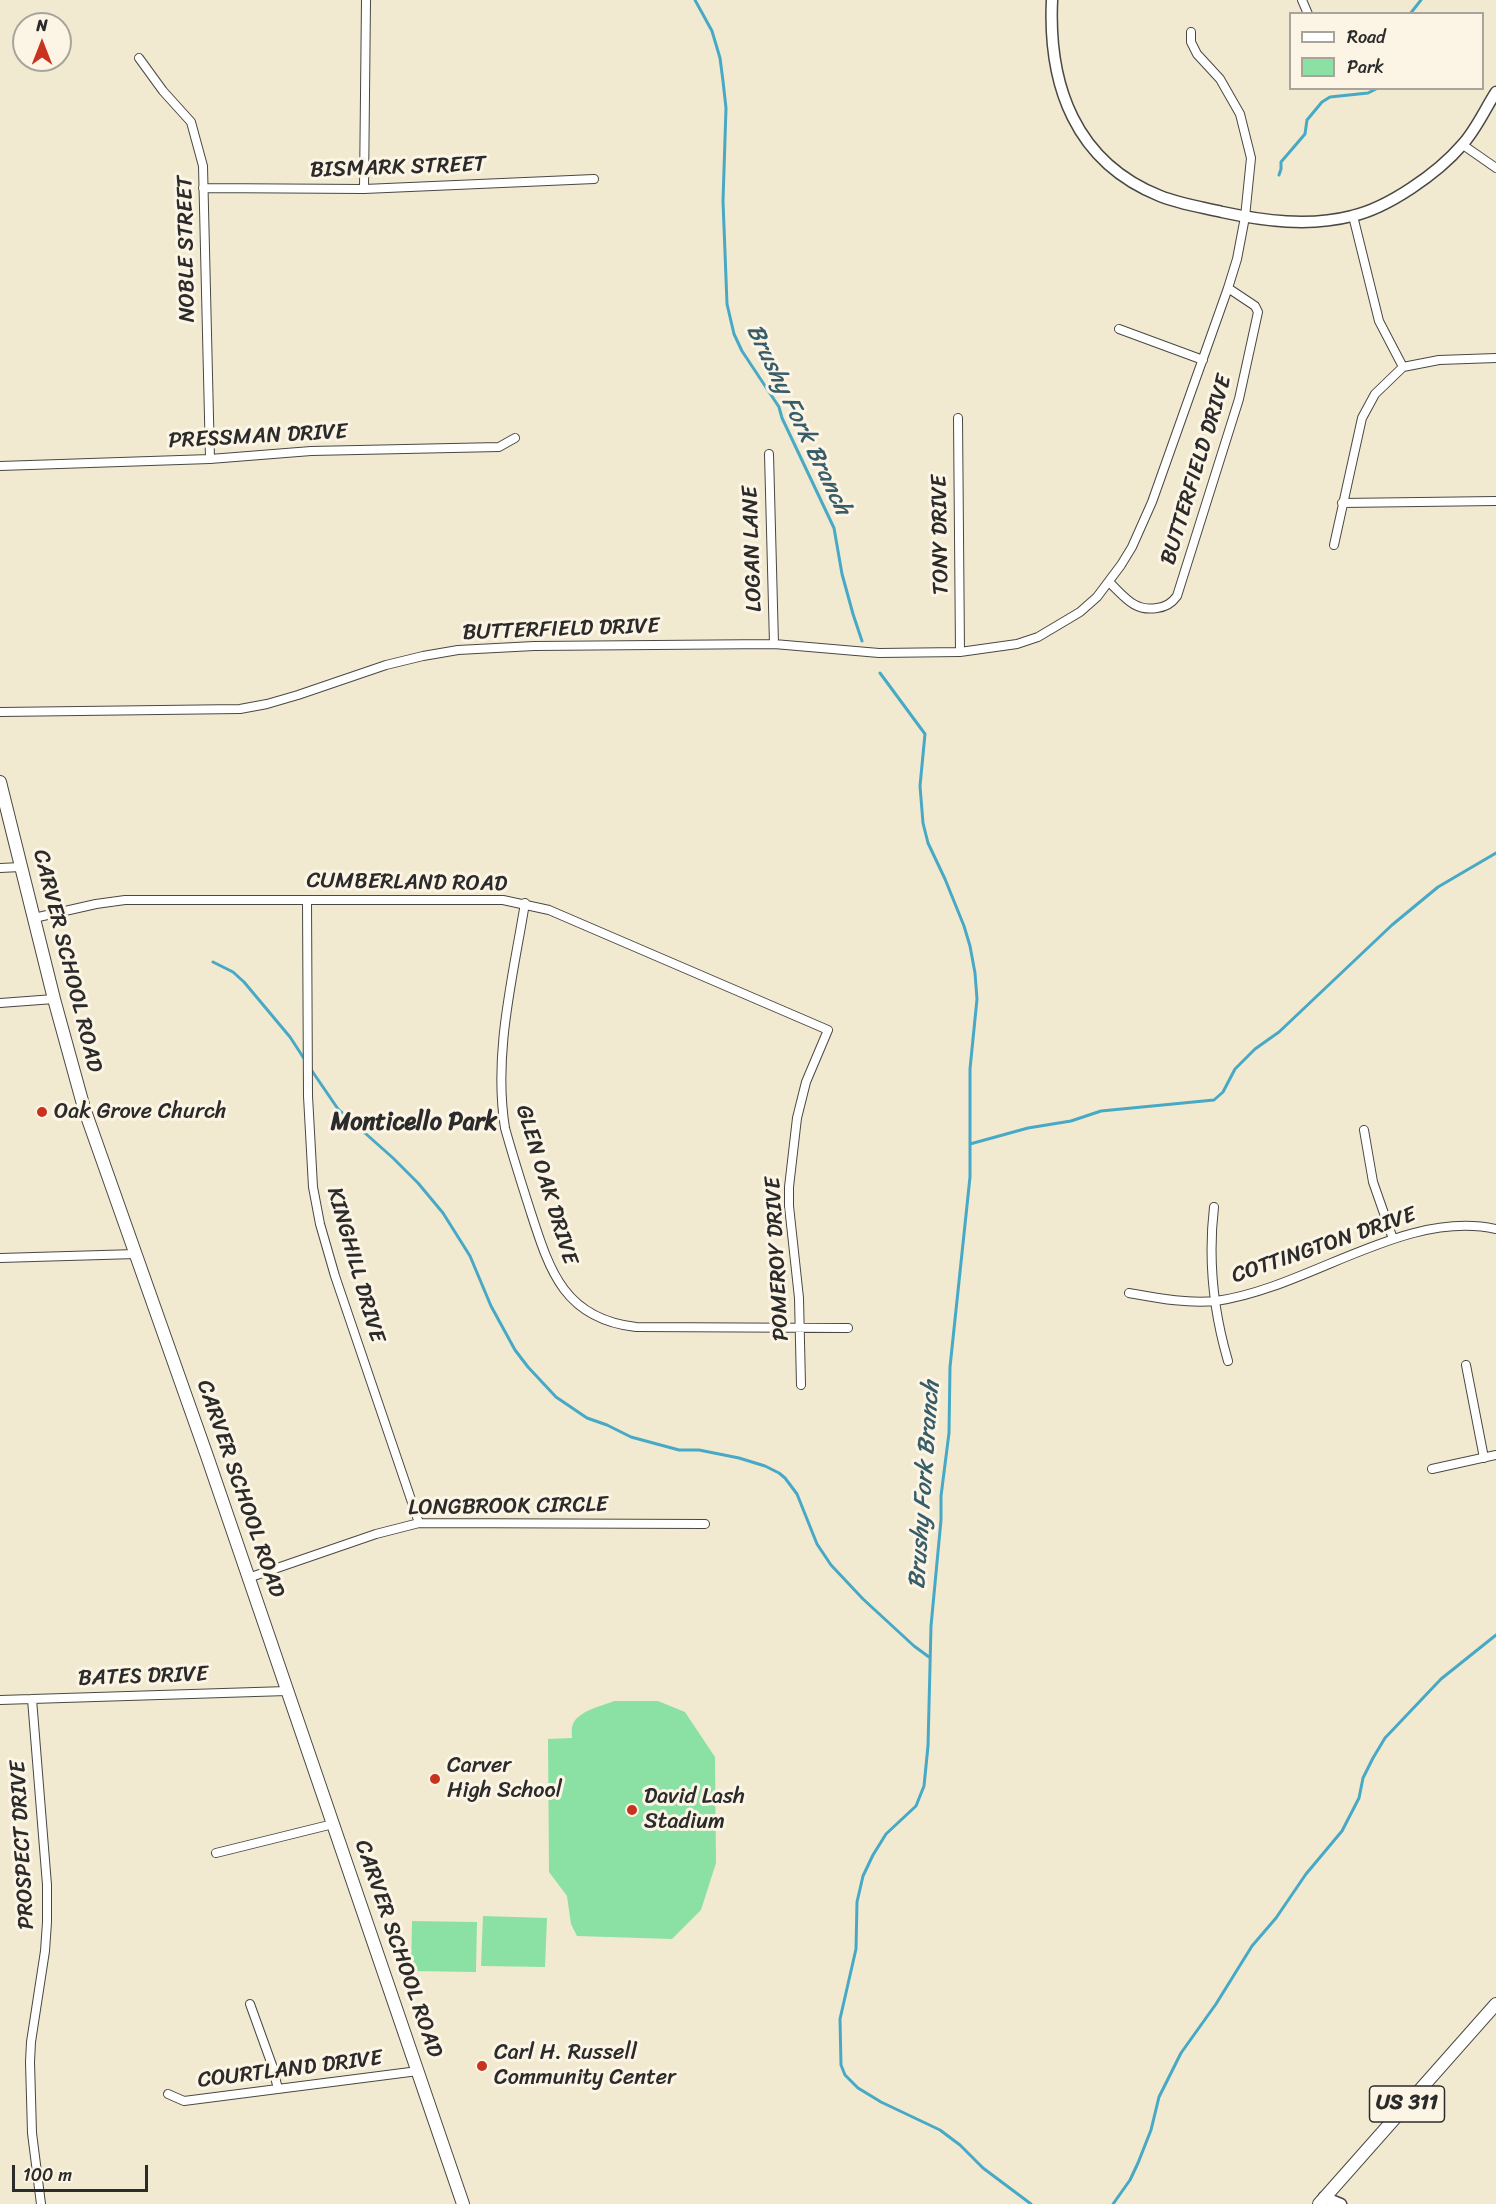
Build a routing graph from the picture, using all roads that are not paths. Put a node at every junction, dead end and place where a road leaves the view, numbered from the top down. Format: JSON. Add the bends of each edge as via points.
{"nodes":[{"id":1,"x":366,"y":0,"type":"edge"},
{"id":2,"x":1052,"y":0,"type":"edge"},
{"id":3,"x":1191,"y":32,"type":"dead end"},
{"id":4,"x":140,"y":58,"type":"dead end"},
{"id":5,"x":1496,"y":92,"type":"edge"},
{"id":6,"x":1463,"y":145,"type":"junction"},
{"id":7,"x":1496,"y":168,"type":"edge"},
{"id":8,"x":594,"y":179,"type":"dead end"},
{"id":9,"x":203,"y":188,"type":"junction"},
{"id":10,"x":364,"y":189,"type":"junction"},
{"id":11,"x":1353,"y":216,"type":"junction"},
{"id":12,"x":1245,"y":217,"type":"junction"},
{"id":13,"x":1228,"y":288,"type":"junction"},
{"id":14,"x":1119,"y":329,"type":"dead end"},
{"id":15,"x":1496,"y":358,"type":"edge"},
{"id":16,"x":1203,"y":360,"type":"junction"},
{"id":17,"x":1403,"y":367,"type":"junction"},
{"id":18,"x":958,"y":418,"type":"dead end"},
{"id":19,"x":515,"y":438,"type":"dead end"},
{"id":20,"x":769,"y":454,"type":"dead end"},
{"id":21,"x":210,"y":459,"type":"junction"},
{"id":22,"x":0,"y":466,"type":"edge"},
{"id":23,"x":1496,"y":501,"type":"edge"},
{"id":24,"x":1342,"y":503,"type":"junction"},
{"id":25,"x":1334,"y":545,"type":"dead end"},
{"id":26,"x":1109,"y":582,"type":"junction"},
{"id":27,"x":774,"y":644,"type":"junction"},
{"id":28,"x":960,"y":652,"type":"junction"},
{"id":29,"x":0,"y":712,"type":"edge"},
{"id":30,"x":0,"y":782,"type":"edge"},
{"id":31,"x":21,"y":867,"type":"junction"},
{"id":32,"x":0,"y":868,"type":"edge"},
{"id":33,"x":307,"y":900,"type":"junction"},
{"id":34,"x":525,"y":903,"type":"junction"},
{"id":35,"x":34,"y":918,"type":"junction"},
{"id":36,"x":54,"y":999,"type":"junction"},
{"id":37,"x":0,"y":1003,"type":"edge"},
{"id":38,"x":828,"y":1030,"type":"joint"},
{"id":39,"x":1364,"y":1130,"type":"dead end"},
{"id":40,"x":1214,"y":1207,"type":"dead end"},
{"id":41,"x":1496,"y":1229,"type":"edge"},
{"id":42,"x":1393,"y":1239,"type":"junction"},
{"id":43,"x":136,"y":1254,"type":"junction"},
{"id":44,"x":0,"y":1258,"type":"edge"},
{"id":45,"x":1129,"y":1293,"type":"dead end"},
{"id":46,"x":1214,"y":1301,"type":"junction"},
{"id":47,"x":800,"y":1328,"type":"junction"},
{"id":48,"x":848,"y":1328,"type":"dead end"},
{"id":49,"x":1228,"y":1361,"type":"dead end"},
{"id":50,"x":1466,"y":1365,"type":"dead end"},
{"id":51,"x":801,"y":1385,"type":"dead end"},
{"id":52,"x":1496,"y":1455,"type":"edge"},
{"id":53,"x":1484,"y":1458,"type":"junction"},
{"id":54,"x":1432,"y":1469,"type":"dead end"},
{"id":55,"x":419,"y":1523,"type":"junction"},
{"id":56,"x":705,"y":1524,"type":"dead end"},
{"id":57,"x":248,"y":1578,"type":"junction"},
{"id":58,"x":287,"y":1691,"type":"junction"},
{"id":59,"x":32,"y":1699,"type":"junction"},
{"id":60,"x":0,"y":1700,"type":"edge"},
{"id":61,"x":333,"y":1824,"type":"junction"},
{"id":62,"x":216,"y":1853,"type":"dead end"},
{"id":63,"x":250,"y":2004,"type":"dead end"},
{"id":64,"x":1496,"y":2004,"type":"edge"},
{"id":65,"x":418,"y":2071,"type":"junction"},
{"id":66,"x":278,"y":2089,"type":"junction"},
{"id":67,"x":168,"y":2094,"type":"dead end"},
{"id":68,"x":1321,"y":2201,"type":"edge"},
{"id":69,"x":41,"y":2204,"type":"edge"},
{"id":70,"x":463,"y":2204,"type":"edge"},
{"id":71,"x":1341,"y":2204,"type":"edge"}],
"edges":[{"from":1,"to":10,"type":"street"},
{"from":2,"to":12,"type":"street","via":[[1051,36],[1058,81],[1071,116],[1095,151],[1122,176],[1160,196]]},
{"from":3,"to":12,"type":"street","name":"BUTTERFIELD DRIVE","via":[[1197,54],[1220,79],[1240,114],[1251,158]]},
{"from":4,"to":9,"type":"street","name":"NOBLE STREET","via":[[191,122],[203,166]]},
{"from":5,"to":6,"type":"street"},
{"from":6,"to":7,"type":"street"},
{"from":6,"to":11,"type":"street","via":[[1405,192]]},
{"from":8,"to":10,"type":"street","name":"BISMARK STREET"},
{"from":9,"to":10,"type":"street","name":"BISMARK STREET"},
{"from":9,"to":21,"type":"street","name":"NOBLE STREET"},
{"from":11,"to":12,"type":"street","via":[[1294,222]]},
{"from":11,"to":17,"type":"street","via":[[1379,321]]},
{"from":12,"to":13,"type":"street","name":"BUTTERFIELD DRIVE"},
{"from":13,"to":16,"type":"street","name":"BUTTERFIELD DRIVE"},
{"from":13,"to":26,"type":"street","name":"BUTTERFIELD DRIVE","via":[[1258,312],[1236,409],[1177,596],[1164,607],[1139,608]]},
{"from":14,"to":16,"type":"street"},
{"from":15,"to":17,"type":"street","via":[[1439,360]]},
{"from":16,"to":26,"type":"street","name":"BUTTERFIELD DRIVE","via":[[1152,502],[1132,547]]},
{"from":17,"to":24,"type":"street","via":[[1375,394],[1362,418]]},
{"from":18,"to":28,"type":"street","name":"TONY DRIVE"},
{"from":19,"to":21,"type":"street","name":"PRESSMAN DRIVE","via":[[499,447],[311,451]]},
{"from":20,"to":27,"type":"street","name":"LOGAN LANE"},
{"from":21,"to":22,"type":"street","name":"PRESSMAN DRIVE"},
{"from":23,"to":24,"type":"street"},
{"from":24,"to":25,"type":"street"},
{"from":26,"to":28,"type":"street","name":"BUTTERFIELD DRIVE","via":[[1080,612],[1038,637]]},
{"from":27,"to":28,"type":"street","name":"BUTTERFIELD DRIVE","via":[[879,653]]},
{"from":27,"to":29,"type":"street","name":"BUTTERFIELD DRIVE","via":[[458,650],[386,665],[288,698],[240,709]]},
{"from":30,"to":31,"type":"main road","name":"CARVER SCHOOL ROAD"},
{"from":31,"to":32,"type":"street"},
{"from":31,"to":35,"type":"main road","name":"CARVER SCHOOL ROAD"},
{"from":33,"to":34,"type":"street","name":"CUMBERLAND ROAD","via":[[462,898]]},
{"from":33,"to":35,"type":"street","name":"CUMBERLAND ROAD","via":[[125,900]]},
{"from":33,"to":55,"type":"street","name":"KINGHILL DRIVE","via":[[308,1096],[313,1187],[335,1276]]},
{"from":34,"to":38,"type":"street","name":"CUMBERLAND ROAD"},
{"from":34,"to":47,"type":"street","name":"GLEN OAK DRIVE","via":[[502,1050],[501,1108],[554,1276],[580,1305],[618,1325]]},
{"from":35,"to":36,"type":"main road","name":"CARVER SCHOOL ROAD"},
{"from":36,"to":37,"type":"street"},
{"from":36,"to":43,"type":"main road","name":"CARVER SCHOOL ROAD","via":[[84,1108]]},
{"from":38,"to":47,"type":"street","name":"POMEROY DRIVE","via":[[806,1082],[792,1149],[789,1206]]},
{"from":39,"to":42,"type":"street","via":[[1373,1182]]},
{"from":40,"to":46,"type":"street"},
{"from":41,"to":42,"type":"street","name":"COTTINGTON DRIVE","via":[[1441,1226]]},
{"from":42,"to":46,"type":"street","name":"COTTINGTON DRIVE","via":[[1303,1276]]},
{"from":43,"to":44,"type":"street"},
{"from":43,"to":57,"type":"main road","name":"CARVER SCHOOL ROAD"},
{"from":45,"to":46,"type":"street","name":"COTTINGTON DRIVE","via":[[1169,1300]]},
{"from":46,"to":49,"type":"street"},
{"from":47,"to":48,"type":"street","name":"GLEN OAK DRIVE"},
{"from":47,"to":51,"type":"street","name":"POMEROY DRIVE"},
{"from":50,"to":53,"type":"street"},
{"from":52,"to":53,"type":"street"},
{"from":53,"to":54,"type":"street"},
{"from":55,"to":56,"type":"street","name":"LONGBROOK CIRCLE"},
{"from":55,"to":57,"type":"street","name":"LONGBROOK CIRCLE"},
{"from":57,"to":58,"type":"main road","name":"CARVER SCHOOL ROAD"},
{"from":58,"to":59,"type":"street","name":"BATES DRIVE"},
{"from":58,"to":61,"type":"main road","name":"CARVER SCHOOL ROAD"},
{"from":59,"to":60,"type":"street","name":"BATES DRIVE"},
{"from":59,"to":69,"type":"street","name":"PROSPECT DRIVE","via":[[47,1885],[45,1951],[30,2062],[32,2133]]},
{"from":61,"to":62,"type":"street"},
{"from":61,"to":65,"type":"main road","name":"CARVER SCHOOL ROAD"},
{"from":63,"to":66,"type":"street"},
{"from":64,"to":68,"type":"main road","number":"US 311"},
{"from":65,"to":66,"type":"street","name":"COURTLAND DRIVE"},
{"from":65,"to":70,"type":"main road","name":"CARVER SCHOOL ROAD"},
{"from":66,"to":67,"type":"street","name":"COURTLAND DRIVE","via":[[184,2101]]},
{"from":68,"to":71,"type":"street"}]}
